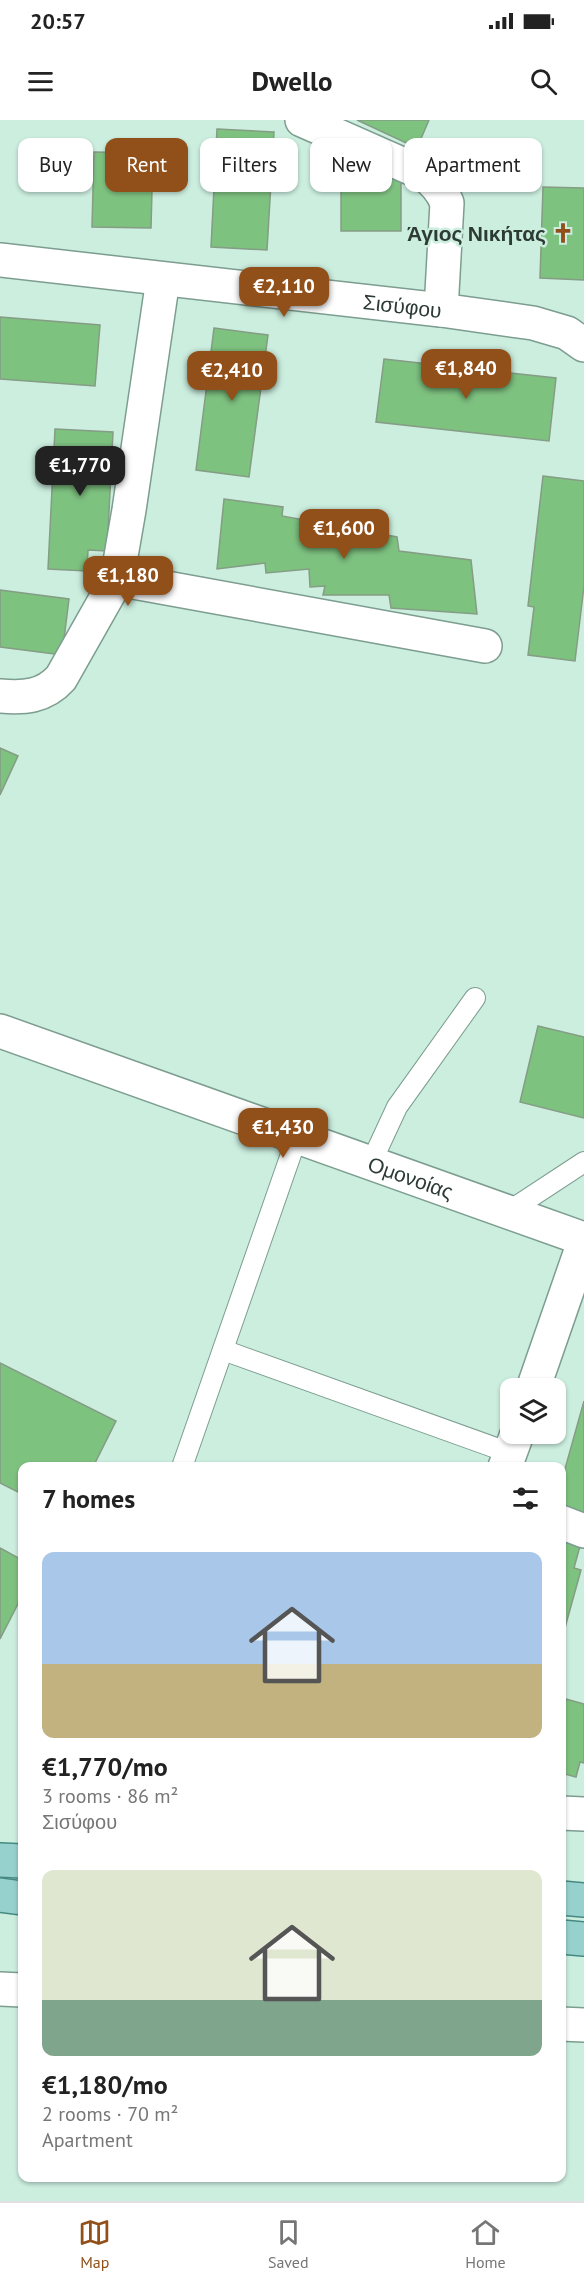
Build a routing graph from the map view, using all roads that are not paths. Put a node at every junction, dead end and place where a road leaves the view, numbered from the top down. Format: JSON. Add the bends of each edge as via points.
{"nodes":[{"id":1,"x":302,"y":120,"type":"edge"},
{"id":2,"x":0,"y":260,"type":"edge"},
{"id":3,"x":163,"y":279,"type":"junction"},
{"id":4,"x":441,"y":310,"type":"junction"},
{"id":5,"x":584,"y":345,"type":"edge"},
{"id":6,"x":117,"y":579,"type":"junction"},
{"id":7,"x":484,"y":646,"type":"dead end"},
{"id":8,"x":0,"y":696,"type":"edge"},
{"id":9,"x":475,"y":998,"type":"dead end"},
{"id":10,"x":0,"y":1031,"type":"edge"},
{"id":11,"x":297,"y":1137,"type":"junction"},
{"id":12,"x":584,"y":1162,"type":"edge"},
{"id":13,"x":371,"y":1163,"type":"junction"},
{"id":14,"x":508,"y":1212,"type":"junction"},
{"id":15,"x":584,"y":1240,"type":"edge"},
{"id":16,"x":223,"y":1350,"type":"junction"},
{"id":17,"x":537,"y":1378,"type":"edge"},
{"id":18,"x":511,"y":1451,"type":"edge"},
{"id":19,"x":184,"y":1462,"type":"edge"},
{"id":20,"x":566,"y":1524,"type":"edge"},
{"id":21,"x":584,"y":1531,"type":"edge"},
{"id":22,"x":566,"y":1813,"type":"edge"},
{"id":23,"x":584,"y":1814,"type":"edge"},
{"id":24,"x":0,"y":1860,"type":"edge"},
{"id":25,"x":18,"y":1861,"type":"edge"},
{"id":26,"x":0,"y":1894,"type":"edge"},
{"id":27,"x":18,"y":1897,"type":"edge"},
{"id":28,"x":566,"y":1898,"type":"edge"},
{"id":29,"x":584,"y":1900,"type":"edge"},
{"id":30,"x":566,"y":1937,"type":"edge"},
{"id":31,"x":584,"y":1939,"type":"edge"},
{"id":32,"x":0,"y":1989,"type":"edge"},
{"id":33,"x":18,"y":1990,"type":"edge"},
{"id":34,"x":566,"y":2024,"type":"edge"},
{"id":35,"x":584,"y":2025,"type":"edge"}],
"edges":[{"from":1,"to":4,"type":"street","via":[[422,173],[443,194],[447,203]]},
{"from":2,"to":3,"type":"street","name":"Σισύφου"},
{"from":3,"to":4,"type":"street","name":"Σισύφου"},
{"from":3,"to":6,"type":"street"},
{"from":4,"to":5,"type":"street","name":"Σισύφου","via":[[541,325],[567,333]]},
{"from":6,"to":7,"type":"street"},
{"from":6,"to":8,"type":"street","via":[[52,688],[34,696]]},
{"from":9,"to":13,"type":"lane","via":[[397,1107]]},
{"from":10,"to":11,"type":"street","name":"Ομονοίας"},
{"from":11,"to":13,"type":"street","name":"Ομονοίας"},
{"from":11,"to":16,"type":"lane"},
{"from":12,"to":14,"type":"lane"},
{"from":13,"to":14,"type":"street","name":"Ομονοίας"},
{"from":14,"to":15,"type":"street","name":"Ομονοίας"},
{"from":15,"to":17,"type":"street"},
{"from":16,"to":18,"type":"lane"},
{"from":16,"to":19,"type":"lane"},
{"from":20,"to":21,"type":"street"},
{"from":22,"to":23,"type":"street"},
{"from":24,"to":25,"type":"main road"},
{"from":26,"to":27,"type":"main road"},
{"from":28,"to":29,"type":"main road"},
{"from":30,"to":31,"type":"main road"},
{"from":32,"to":33,"type":"street"},
{"from":34,"to":35,"type":"street"}]}
